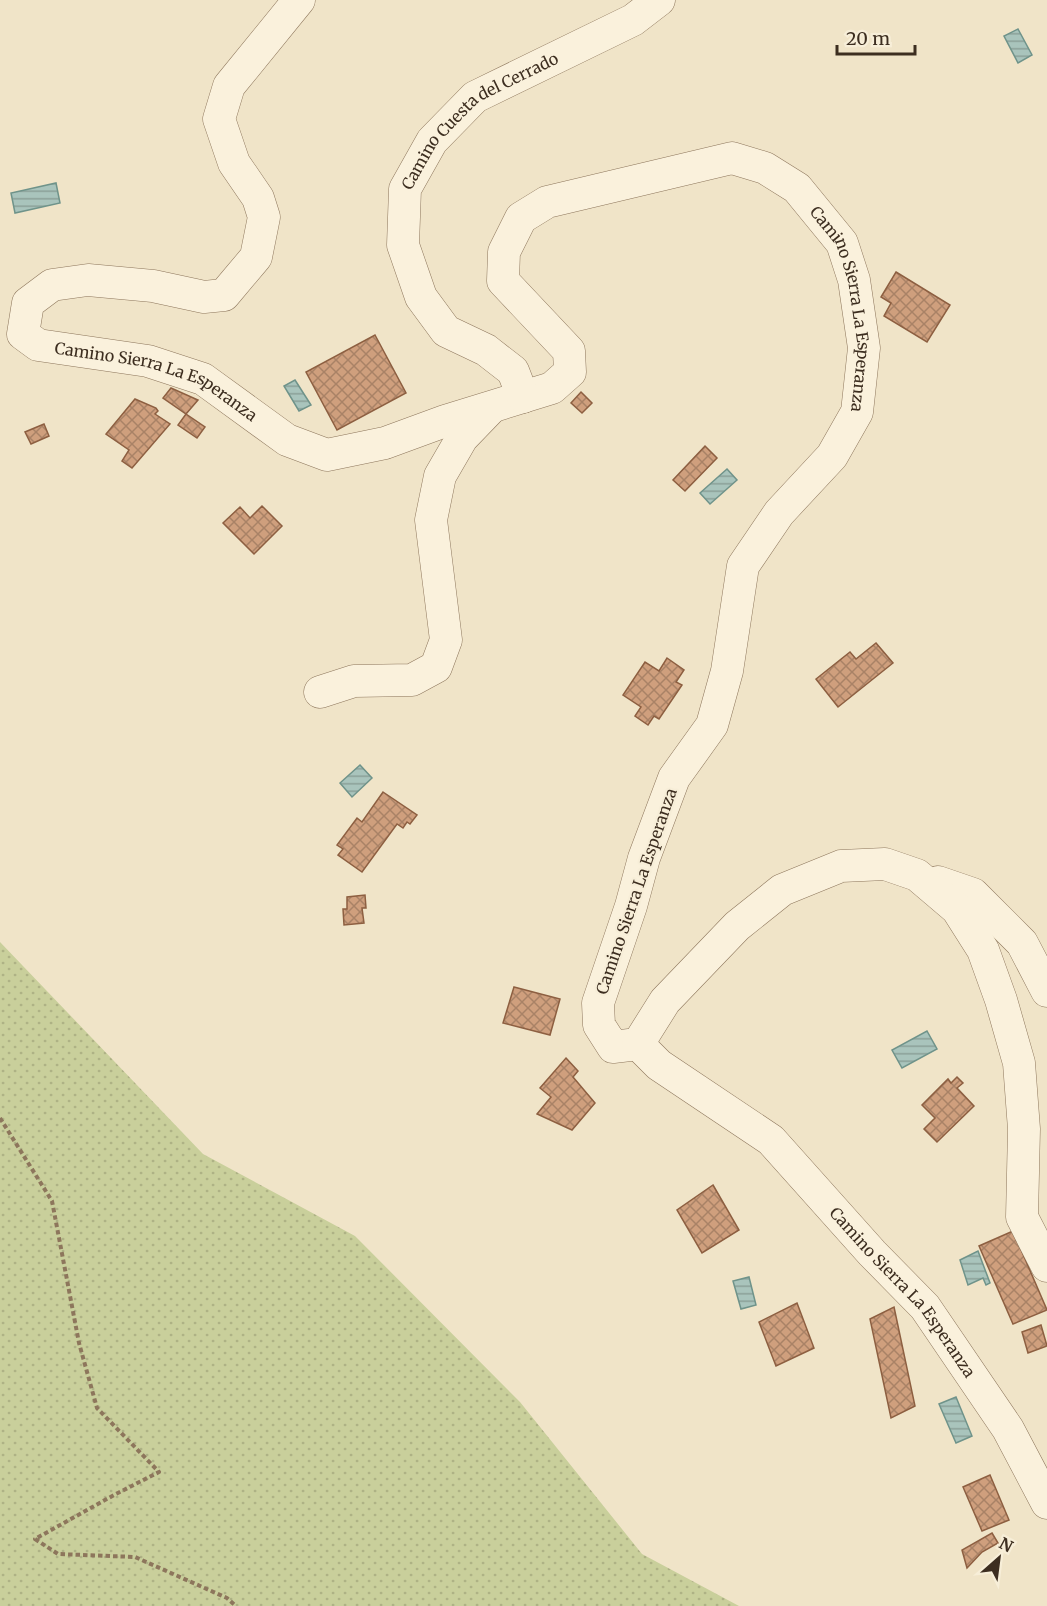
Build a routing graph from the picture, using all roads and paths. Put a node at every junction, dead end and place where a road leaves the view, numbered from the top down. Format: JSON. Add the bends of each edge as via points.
{"nodes":[{"id":1,"x":299,"y":0,"type":"edge"},
{"id":2,"x":659,"y":0,"type":"edge"},
{"id":3,"x":523,"y":397,"type":"junction"},
{"id":4,"x":493,"y":406,"type":"junction"},
{"id":5,"x":320,"y":692,"type":"dead end"},
{"id":6,"x":917,"y":875,"type":"junction"},
{"id":7,"x":1047,"y":991,"type":"edge"},
{"id":8,"x":638,"y":1044,"type":"junction"},
{"id":9,"x":0,"y":1118,"type":"edge"},
{"id":10,"x":1047,"y":1266,"type":"edge"},
{"id":11,"x":1047,"y":1503,"type":"edge"},
{"id":12,"x":236,"y":1606,"type":"edge"}],
"edges":[{"from":1,"to":4,"type":"street","name":"Camino Sierra La Esperanza","via":[[230,86],[219,118],[234,163],[258,198],[264,217],[256,256],[224,295],[204,297],[153,286],[88,280],[52,285],[28,303],[23,334],[38,345],[148,361],[204,379],[287,440],[327,455],[385,443]]},
{"from":2,"to":3,"type":"street","name":"Camino Cuesta del Cerrado","via":[[633,20],[475,97],[432,141],[405,189],[403,245],[421,297],[446,331],[486,350],[513,371]]},
{"from":3,"to":4,"type":"street","name":"Camino Sierra La Esperanza"},
{"from":3,"to":8,"type":"street","name":"Camino Sierra La Esperanza","via":[[552,388],[570,372],[569,351],[503,281],[504,252],[521,218],[547,202],[732,158],[765,168],[797,188],[842,243],[854,280],[864,348],[857,412],[832,456],[779,513],[743,566],[728,671],[712,725],[674,778],[598,1003],[599,1025],[613,1047]]},
{"from":4,"to":5,"type":"street","name":"Camino Sierra La Esperanza","via":[[462,438],[440,476],[431,520],[446,640],[436,667],[412,680],[354,681]]},
{"from":6,"to":7,"type":"street","via":[[973,894],[1022,943]]},
{"from":6,"to":8,"type":"street","via":[[885,864],[841,866],[782,890],[736,926],[665,1001]]},
{"from":6,"to":10,"type":"street","via":[[957,909],[983,950],[1001,1000],[1019,1063],[1024,1129],[1022,1217]]},
{"from":8,"to":11,"type":"street","name":"Camino Sierra La Esperanza","via":[[659,1065],[771,1140],[925,1307],[1008,1429]]},
{"from":9,"to":12,"type":"path","via":[[52,1201],[79,1343],[98,1407],[159,1472],[35,1539],[58,1554],[135,1557],[227,1598]]}]}
